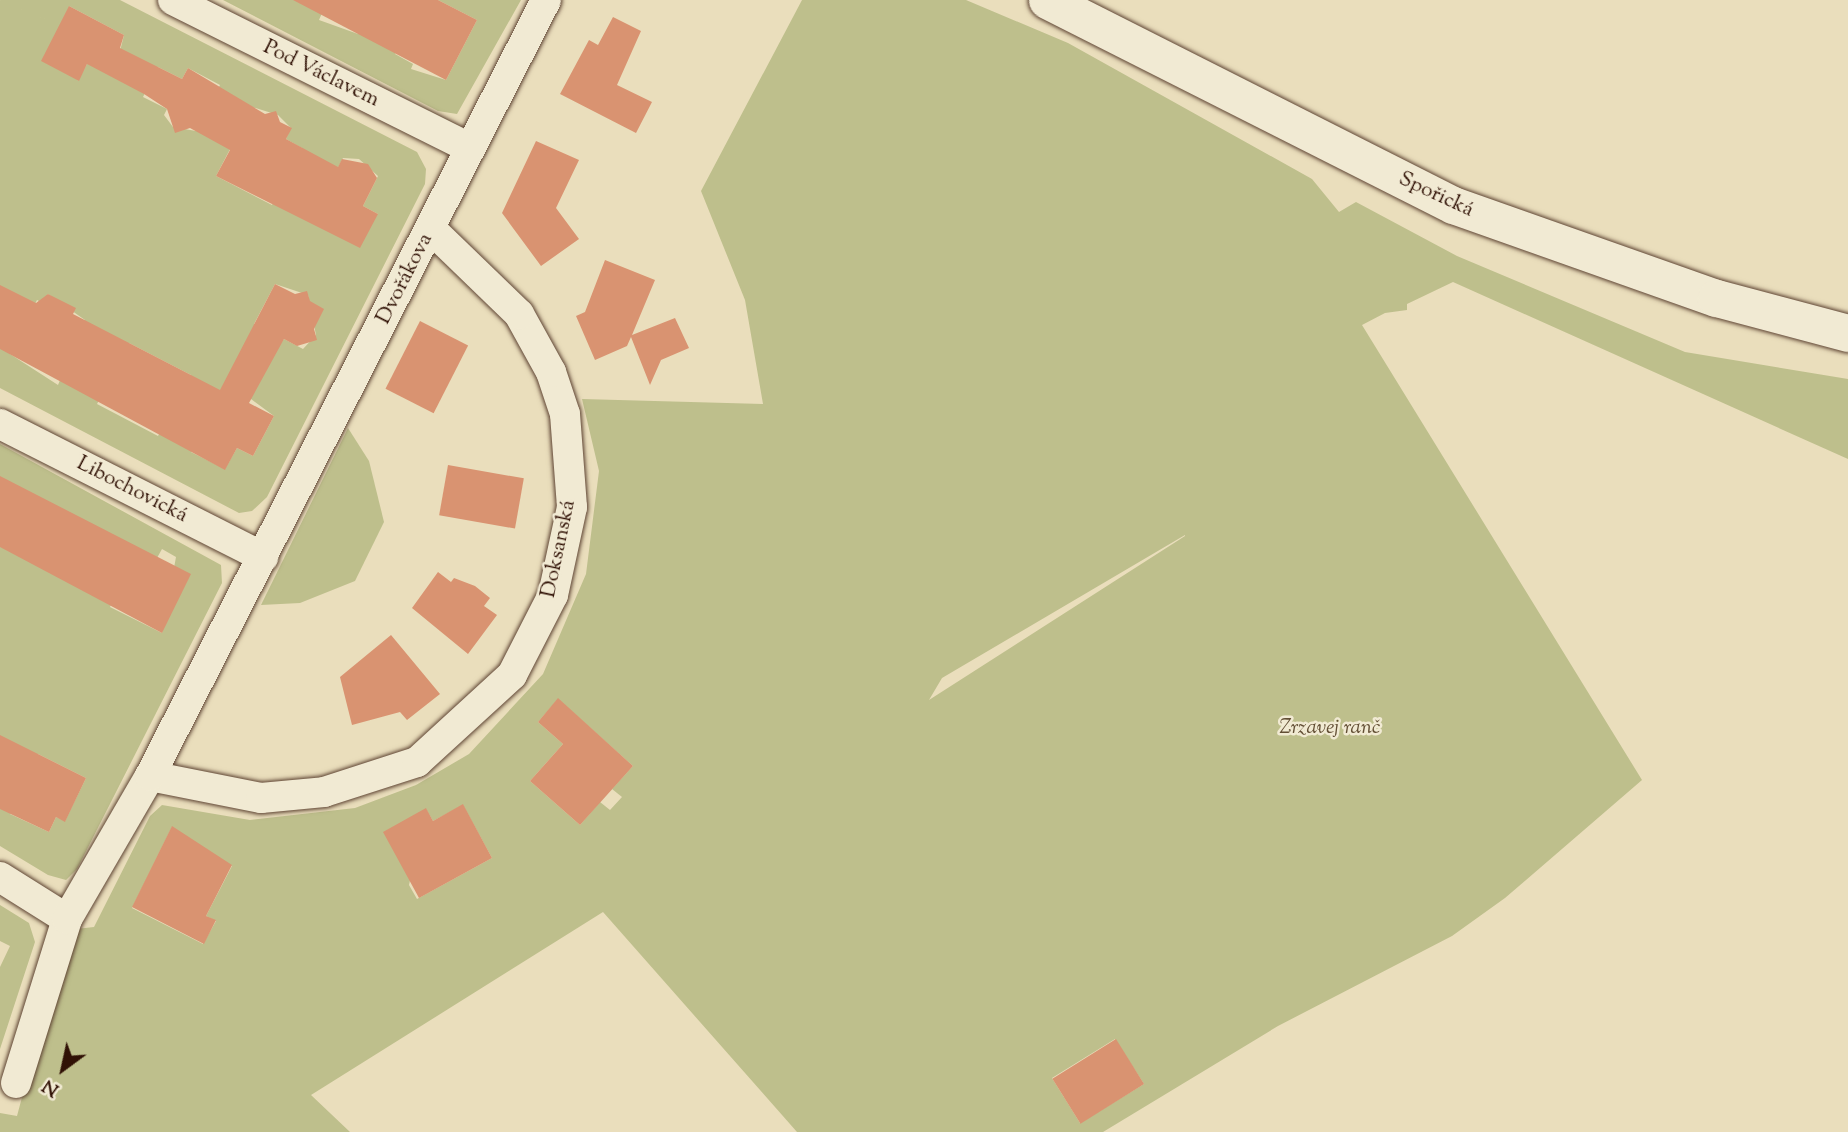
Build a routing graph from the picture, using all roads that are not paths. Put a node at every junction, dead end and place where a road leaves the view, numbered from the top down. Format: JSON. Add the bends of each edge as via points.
{"nodes":[{"id":1,"x":173,"y":0,"type":"edge"},
{"id":2,"x":546,"y":0,"type":"edge"},
{"id":3,"x":1047,"y":0,"type":"edge"},
{"id":4,"x":470,"y":148,"type":"junction"},
{"id":5,"x":431,"y":229,"type":"junction"},
{"id":6,"x":1848,"y":332,"type":"edge"},
{"id":7,"x":0,"y":424,"type":"edge"},
{"id":8,"x":263,"y":557,"type":"junction"},
{"id":9,"x":150,"y":776,"type":"junction"},
{"id":10,"x":0,"y":877,"type":"edge"},
{"id":11,"x":67,"y":919,"type":"junction"},
{"id":12,"x":16,"y":1083,"type":"dead end"}],
"edges":[{"from":1,"to":4,"type":"street","name":"Pod Václavem"},
{"from":2,"to":4,"type":"street","name":"Dvořákova"},
{"from":3,"to":6,"type":"street","name":"Spořická","via":[[1453,205],[1716,298]]},
{"from":4,"to":5,"type":"street","name":"Dvořákova"},
{"from":5,"to":8,"type":"street","name":"Dvořákova"},
{"from":5,"to":9,"type":"street","name":"Doksanská","via":[[519,314],[551,372],[565,414],[572,507],[553,595],[512,675],[417,762],[324,792],[261,798]]},
{"from":7,"to":8,"type":"street","name":"Libochovická"},
{"from":8,"to":9,"type":"street","name":"Dvořákova"},
{"from":9,"to":11,"type":"street","name":"Dvořákova"},
{"from":10,"to":11,"type":"street"},
{"from":11,"to":12,"type":"street","name":"Dvořákova"}]}
